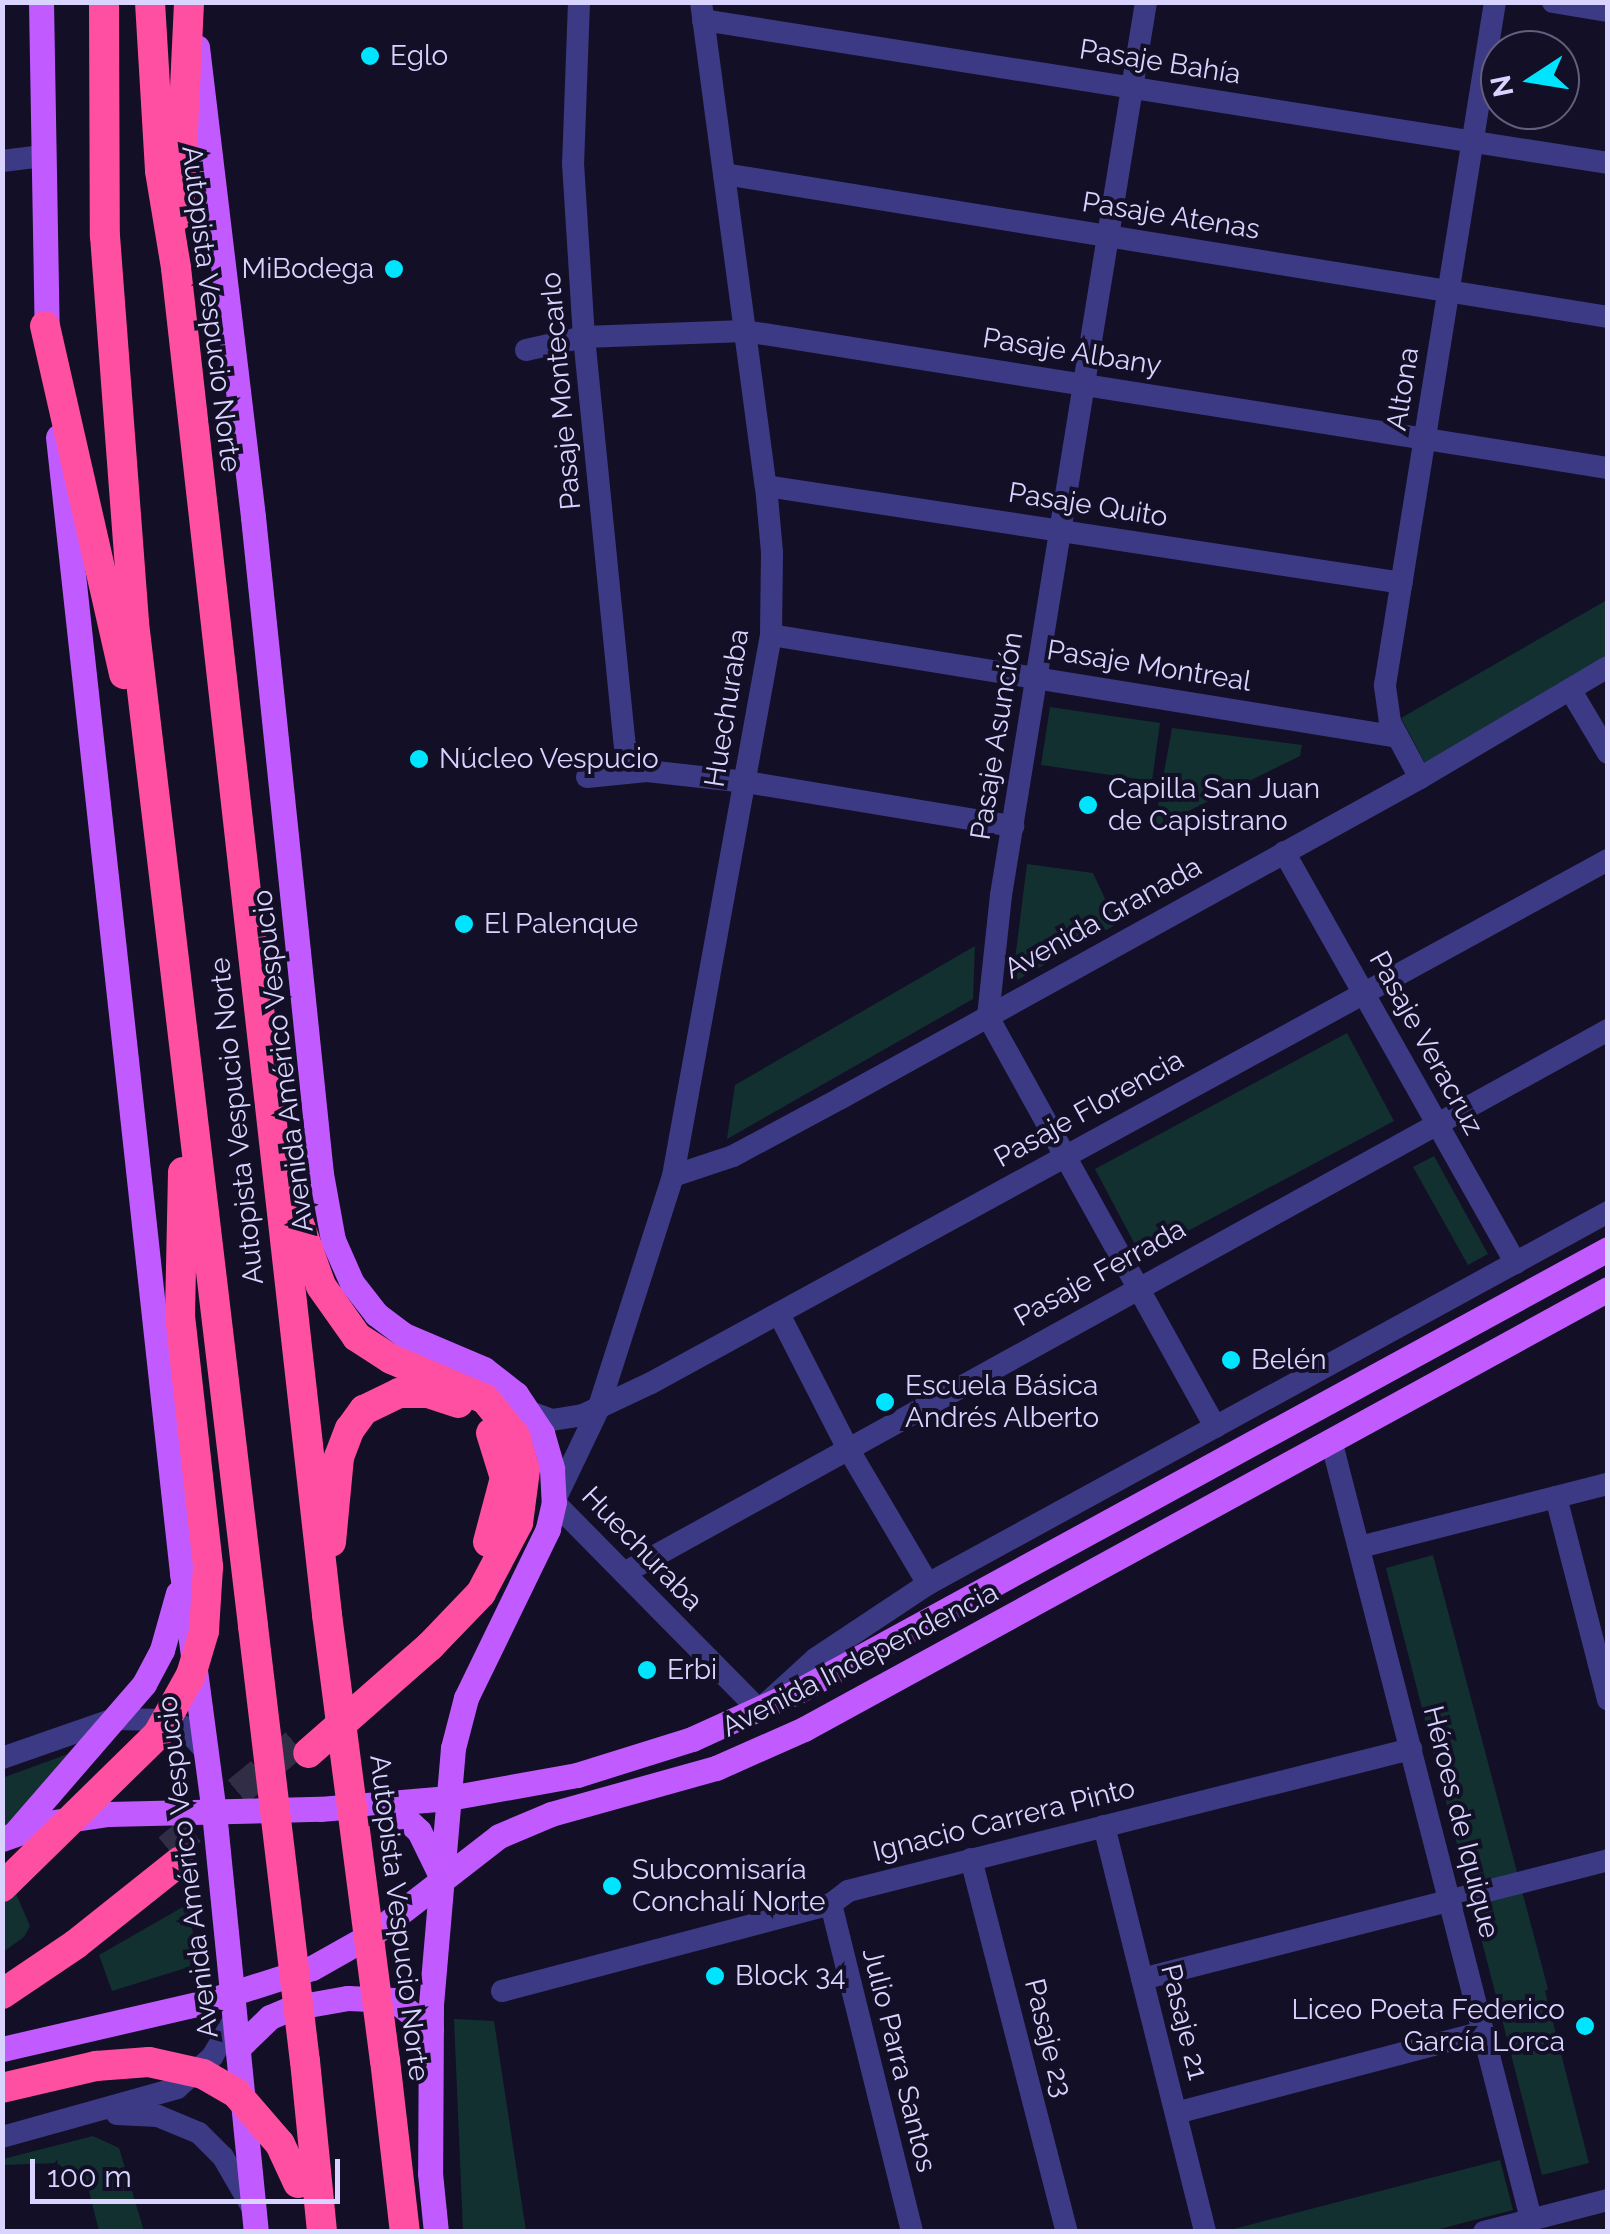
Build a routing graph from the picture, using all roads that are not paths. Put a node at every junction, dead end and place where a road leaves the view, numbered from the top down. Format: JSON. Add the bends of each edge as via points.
{"nodes":[{"id":1,"x":41,"y":2,"type":"edge"},
{"id":2,"x":104,"y":2,"type":"edge"},
{"id":3,"x":150,"y":2,"type":"edge"},
{"id":4,"x":191,"y":2,"type":"edge"},
{"id":5,"x":579,"y":2,"type":"edge"},
{"id":6,"x":1146,"y":2,"type":"edge"},
{"id":7,"x":1495,"y":2,"type":"edge"},
{"id":8,"x":1553,"y":2,"type":"edge"},
{"id":9,"x":702,"y":11,"type":"edge"},
{"id":10,"x":1608,"y":11,"type":"edge"},
{"id":11,"x":1132,"y":88,"type":"junction"},
{"id":12,"x":1473,"y":142,"type":"junction"},
{"id":13,"x":41,"y":156,"type":"junction"},
{"id":14,"x":2,"y":161,"type":"edge"},
{"id":15,"x":1608,"y":163,"type":"edge"},
{"id":16,"x":724,"y":174,"type":"junction"},
{"id":17,"x":1108,"y":236,"type":"junction"},
{"id":18,"x":176,"y":268,"type":"junction"},
{"id":19,"x":1448,"y":292,"type":"junction"},
{"id":20,"x":1608,"y":318,"type":"edge"},
{"id":21,"x":44,"y":326,"type":"junction"},
{"id":22,"x":745,"y":331,"type":"junction"},
{"id":23,"x":584,"y":337,"type":"junction"},
{"id":24,"x":526,"y":350,"type":"dead end"},
{"id":25,"x":1084,"y":384,"type":"junction"},
{"id":26,"x":1425,"y":439,"type":"junction"},
{"id":27,"x":1608,"y":468,"type":"edge"},
{"id":28,"x":766,"y":486,"type":"junction"},
{"id":29,"x":1060,"y":531,"type":"junction"},
{"id":30,"x":1402,"y":583,"type":"junction"},
{"id":31,"x":771,"y":635,"type":"junction"},
{"id":32,"x":1608,"y":667,"type":"edge"},
{"id":33,"x":1037,"y":678,"type":"junction"},
{"id":34,"x":1571,"y":692,"type":"junction"},
{"id":35,"x":1398,"y":737,"type":"junction"},
{"id":36,"x":1608,"y":752,"type":"edge"},
{"id":37,"x":633,"y":772,"type":"junction"},
{"id":38,"x":587,"y":777,"type":"dead end"},
{"id":39,"x":1420,"y":778,"type":"junction"},
{"id":40,"x":746,"y":782,"type":"junction"},
{"id":41,"x":154,"y":809,"type":"junction"},
{"id":42,"x":1013,"y":826,"type":"junction"},
{"id":43,"x":1284,"y":852,"type":"junction"},
{"id":44,"x":1608,"y":860,"type":"edge"},
{"id":45,"x":1363,"y":992,"type":"junction"},
{"id":46,"x":988,"y":1016,"type":"junction"},
{"id":47,"x":1608,"y":1030,"type":"edge"},
{"id":48,"x":186,"y":1069,"type":"junction"},
{"id":49,"x":1436,"y":1122,"type":"junction"},
{"id":50,"x":272,"y":1140,"type":"junction"},
{"id":51,"x":1066,"y":1155,"type":"junction"},
{"id":52,"x":673,"y":1176,"type":"junction"},
{"id":53,"x":1608,"y":1212,"type":"edge"},
{"id":54,"x":1608,"y":1249,"type":"edge"},
{"id":55,"x":1516,"y":1262,"type":"junction"},
{"id":56,"x":1138,"y":1286,"type":"junction"},
{"id":57,"x":1608,"y":1289,"type":"edge"},
{"id":58,"x":779,"y":1314,"type":"junction"},
{"id":59,"x":598,"y":1410,"type":"junction"},
{"id":60,"x":530,"y":1412,"type":"junction"},
{"id":61,"x":1214,"y":1428,"type":"junction"},
{"id":62,"x":1331,"y":1440,"type":"junction"},
{"id":63,"x":847,"y":1447,"type":"junction"},
{"id":64,"x":1608,"y":1484,"type":"edge"},
{"id":65,"x":1556,"y":1498,"type":"junction"},
{"id":66,"x":554,"y":1502,"type":"junction"},
{"id":67,"x":1360,"y":1548,"type":"junction"},
{"id":68,"x":182,"y":1573,"type":"junction"},
{"id":69,"x":624,"y":1573,"type":"junction"},
{"id":70,"x":928,"y":1584,"type":"junction"},
{"id":71,"x":327,"y":1610,"type":"junction"},
{"id":72,"x":1608,"y":1699,"type":"edge"},
{"id":73,"x":759,"y":1710,"type":"junction"},
{"id":74,"x":114,"y":1719,"type":"junction"},
{"id":75,"x":204,"y":1749,"type":"junction"},
{"id":76,"x":1411,"y":1749,"type":"junction"},
{"id":77,"x":2,"y":1758,"type":"edge"},
{"id":78,"x":448,"y":1798,"type":"junction"},
{"id":79,"x":392,"y":1804,"type":"junction"},
{"id":80,"x":214,"y":1812,"type":"junction"},
{"id":81,"x":1104,"y":1826,"type":"junction"},
{"id":82,"x":9,"y":1836,"type":"edge"},
{"id":83,"x":971,"y":1860,"type":"junction"},
{"id":84,"x":1608,"y":1860,"type":"edge"},
{"id":85,"x":441,"y":1881,"type":"junction"},
{"id":86,"x":2,"y":1887,"type":"edge"},
{"id":87,"x":1450,"y":1900,"type":"junction"},
{"id":88,"x":831,"y":1904,"type":"junction"},
{"id":89,"x":2,"y":1971,"type":"edge"},
{"id":90,"x":1142,"y":1979,"type":"junction"},
{"id":91,"x":502,"y":1991,"type":"dead end"},
{"id":92,"x":2,"y":1994,"type":"edge"},
{"id":93,"x":235,"y":2005,"type":"junction"},
{"id":94,"x":431,"y":2029,"type":"junction"},
{"id":95,"x":1484,"y":2032,"type":"junction"},
{"id":96,"x":240,"y":2047,"type":"junction"},
{"id":97,"x":2,"y":2048,"type":"edge"},
{"id":98,"x":2,"y":2088,"type":"edge"},
{"id":99,"x":1176,"y":2112,"type":"junction"},
{"id":100,"x":93,"y":2114,"type":"junction"},
{"id":101,"x":2,"y":2137,"type":"edge"},
{"id":102,"x":1608,"y":2200,"type":"edge"},
{"id":103,"x":255,"y":2222,"type":"edge"},
{"id":104,"x":1524,"y":2224,"type":"edge"},
{"id":105,"x":318,"y":2232,"type":"edge"},
{"id":106,"x":406,"y":2232,"type":"edge"},
{"id":107,"x":436,"y":2232,"type":"edge"},
{"id":108,"x":912,"y":2232,"type":"edge"},
{"id":109,"x":1067,"y":2232,"type":"edge"},
{"id":110,"x":1206,"y":2232,"type":"edge"},
{"id":111,"x":1484,"y":2232,"type":"edge"}],
"edges":[{"from":1,"to":13,"type":"main road","name":"Avenida Américo Vespucio"},
{"from":2,"to":41,"type":"highway","name":"Autopista Vespucio Norte","via":[[108,306]]},
{"from":3,"to":18,"type":"highway","name":"Autopista Vespucio Norte","via":[[154,116]]},
{"from":4,"to":18,"type":"highway"},
{"from":4,"to":60,"type":"main road","name":"Avenida Américo Vespucio","via":[[333,1240],[352,1283],[376,1314],[404,1334],[484,1369]]},
{"from":5,"to":23,"type":"street","name":"Pasaje Montecarlo","via":[[574,163]]},
{"from":6,"to":11,"type":"street","name":"Pasaje Asunción"},
{"from":7,"to":12,"type":"street","name":"Altona"},
{"from":8,"to":10,"type":"street"},
{"from":9,"to":11,"type":"street","name":"Pasaje Bahía"},
{"from":9,"to":16,"type":"street","name":"Huechuraba"},
{"from":11,"to":12,"type":"street","name":"Pasaje Bahía"},
{"from":11,"to":17,"type":"street","name":"Pasaje Asunción"},
{"from":12,"to":15,"type":"street","name":"Pasaje Bahía"},
{"from":12,"to":19,"type":"street","name":"Altona"},
{"from":13,"to":14,"type":"street"},
{"from":13,"to":21,"type":"main road","name":"Avenida Américo Vespucio"},
{"from":16,"to":17,"type":"street","name":"Pasaje Atenas"},
{"from":16,"to":22,"type":"street","name":"Huechuraba"},
{"from":17,"to":19,"type":"street","name":"Pasaje Atenas"},
{"from":17,"to":25,"type":"street","name":"Pasaje Asunción"},
{"from":18,"to":50,"type":"highway","name":"Autopista Vespucio Norte"},
{"from":19,"to":20,"type":"street","name":"Pasaje Atenas"},
{"from":19,"to":26,"type":"street","name":"Altona"},
{"from":21,"to":41,"type":"highway"},
{"from":21,"to":68,"type":"main road","name":"Avenida Américo Vespucio"},
{"from":22,"to":23,"type":"street","name":"Pasaje Albany"},
{"from":22,"to":25,"type":"street","name":"Pasaje Albany"},
{"from":22,"to":28,"type":"street","name":"Huechuraba"},
{"from":23,"to":24,"type":"street","name":"Pasaje Albany"},
{"from":23,"to":37,"type":"street","name":"Pasaje Montecarlo"},
{"from":25,"to":26,"type":"street","name":"Pasaje Albany"},
{"from":25,"to":29,"type":"street","name":"Pasaje Asunción"},
{"from":26,"to":27,"type":"street","name":"Pasaje Albany"},
{"from":26,"to":30,"type":"street","name":"Altona"},
{"from":28,"to":29,"type":"street","name":"Pasaje Quito"},
{"from":28,"to":31,"type":"street","name":"Huechuraba"},
{"from":29,"to":30,"type":"street","name":"Pasaje Quito"},
{"from":29,"to":33,"type":"street","name":"Pasaje Asunción"},
{"from":30,"to":35,"type":"street","name":"Altona","via":[[1385,685]]},
{"from":31,"to":33,"type":"street","name":"Pasaje Montreal"},
{"from":31,"to":40,"type":"street","name":"Huechuraba"},
{"from":32,"to":34,"type":"street","name":"Avenida Granada"},
{"from":33,"to":35,"type":"street","name":"Pasaje Montreal"},
{"from":33,"to":42,"type":"street","name":"Pasaje Asunción"},
{"from":34,"to":36,"type":"street"},
{"from":34,"to":39,"type":"street","name":"Avenida Granada"},
{"from":35,"to":39,"type":"street","name":"Altona"},
{"from":37,"to":38,"type":"street"},
{"from":37,"to":40,"type":"street"},
{"from":39,"to":43,"type":"street","name":"Avenida Granada"},
{"from":40,"to":42,"type":"street"},
{"from":40,"to":52,"type":"street","name":"Huechuraba"},
{"from":41,"to":48,"type":"highway","name":"Autopista Vespucio Norte"},
{"from":42,"to":46,"type":"street","name":"Pasaje Asunción"},
{"from":43,"to":45,"type":"street","name":"Pasaje Veracruz"},
{"from":43,"to":46,"type":"street","name":"Avenida Granada"},
{"from":44,"to":45,"type":"street","name":"Pasaje Florencia"},
{"from":45,"to":49,"type":"street","name":"Pasaje Veracruz"},
{"from":45,"to":51,"type":"street","name":"Pasaje Florencia"},
{"from":46,"to":51,"type":"street"},
{"from":46,"to":52,"type":"street","name":"Avenida Granada","via":[[733,1156]]},
{"from":47,"to":49,"type":"street","name":"Pasaje Ferrada"},
{"from":48,"to":86,"type":"highway","bridge":true,"via":[[180,1316],[208,1566],[204,1631],[183,1693],[158,1734]]},
{"from":48,"to":105,"type":"highway","name":"Autopista Vespucio Norte","bridge":true,"via":[[305,2061]]},
{"from":49,"to":55,"type":"street","name":"Pasaje Veracruz"},
{"from":49,"to":56,"type":"street","name":"Pasaje Ferrada"},
{"from":50,"to":71,"type":"highway","name":"Autopista Vespucio Norte"},
{"from":50,"to":71,"type":"highway","via":[[308,1259],[342,1320],[391,1360],[485,1399],[515,1436],[526,1470],[518,1523],[481,1593],[430,1646],[304,1747],[427,1627],[487,1544],[501,1506],[505,1478],[494,1437],[475,1414],[446,1398],[409,1392],[378,1399],[359,1416],[339,1457]]},
{"from":51,"to":56,"type":"street"},
{"from":51,"to":58,"type":"street","name":"Pasaje Florencia"},
{"from":52,"to":59,"type":"street","name":"Huechuraba"},
{"from":53,"to":55,"type":"street","name":"Avenida Independencia"},
{"from":54,"to":73,"type":"main road","name":"Avenida Independencia"},
{"from":55,"to":61,"type":"street","name":"Avenida Independencia"},
{"from":56,"to":61,"type":"street"},
{"from":56,"to":63,"type":"street","name":"Pasaje Ferrada"},
{"from":57,"to":62,"type":"main road","name":"Avenida Independencia"},
{"from":58,"to":59,"type":"street","name":"Pasaje Florencia"},
{"from":58,"to":63,"type":"street"},
{"from":59,"to":60,"type":"street","via":[[552,1420]]},
{"from":59,"to":66,"type":"street","name":"Huechuraba"},
{"from":60,"to":66,"type":"main road","name":"Avenida Américo Vespucio","via":[[549,1452]]},
{"from":61,"to":70,"type":"street","name":"Avenida Independencia"},
{"from":62,"to":67,"type":"street","name":"Héroes de Iquique"},
{"from":62,"to":85,"type":"main road","name":"Avenida Independencia","via":[[804,1729],[702,1772],[530,1822],[483,1847]]},
{"from":63,"to":69,"type":"street","name":"Pasaje Ferrada"},
{"from":63,"to":70,"type":"street"},
{"from":64,"to":65,"type":"street"},
{"from":65,"to":67,"type":"street"},
{"from":65,"to":72,"type":"street"},
{"from":66,"to":69,"type":"street","name":"Huechuraba"},
{"from":66,"to":78,"type":"main road","name":"Avenida Américo Vespucio","via":[[548,1528],[461,1711]]},
{"from":67,"to":76,"type":"street","name":"Héroes de Iquique"},
{"from":68,"to":74,"type":"main road","via":[[162,1650]]},
{"from":68,"to":75,"type":"main road","name":"Avenida Américo Vespucio"},
{"from":69,"to":73,"type":"street","name":"Huechuraba"},
{"from":70,"to":73,"type":"street","name":"Avenida Independencia","via":[[815,1659]]},
{"from":71,"to":106,"type":"highway","name":"Autopista Vespucio Norte","bridge":true},
{"from":73,"to":78,"type":"main road","name":"Avenida Independencia","via":[[619,1763]]},
{"from":74,"to":75,"type":"street","via":[[166,1720],[184,1727]]},
{"from":74,"to":77,"type":"street"},
{"from":74,"to":82,"type":"main road"},
{"from":75,"to":80,"type":"main road","name":"Avenida Américo Vespucio"},
{"from":76,"to":81,"type":"street","name":"Ignacio Carrera Pinto"},
{"from":76,"to":87,"type":"street","name":"Héroes de Iquique"},
{"from":78,"to":79,"type":"main road","name":"Avenida Independencia"},
{"from":78,"to":85,"type":"main road","name":"Avenida Américo Vespucio"},
{"from":79,"to":80,"type":"main road","name":"Avenida Independencia"},
{"from":79,"to":85,"type":"main road","via":[[419,1831]]},
{"from":80,"to":82,"type":"main road","name":"Avenida Independencia","via":[[108,1814]]},
{"from":80,"to":93,"type":"main road","name":"Avenida Américo Vespucio"},
{"from":81,"to":83,"type":"street","name":"Ignacio Carrera Pinto"},
{"from":81,"to":90,"type":"street","name":"Pasaje 21"},
{"from":83,"to":88,"type":"street","name":"Ignacio Carrera Pinto","via":[[848,1890]]},
{"from":83,"to":109,"type":"street","name":"Pasaje 23"},
{"from":84,"to":87,"type":"street"},
{"from":85,"to":93,"type":"main road","name":"Avenida Independencia","via":[[355,1946]]},
{"from":85,"to":94,"type":"main road","name":"Avenida Américo Vespucio"},
{"from":87,"to":90,"type":"street"},
{"from":87,"to":95,"type":"street","name":"Héroes de Iquique"},
{"from":88,"to":91,"type":"street","name":"Ignacio Carrera Pinto"},
{"from":88,"to":108,"type":"street","name":"Julio Parra Santos"},
{"from":89,"to":92,"type":"highway","via":[[174,1856],[76,1944]]},
{"from":90,"to":99,"type":"street","name":"Pasaje 21"},
{"from":93,"to":96,"type":"main road","name":"Avenida Américo Vespucio"},
{"from":93,"to":97,"type":"main road","name":"Avenida Independencia"},
{"from":93,"to":100,"type":"street","via":[[212,2057],[177,2088]]},
{"from":94,"to":96,"type":"main road","via":[[394,2000],[348,1998],[270,2017]]},
{"from":94,"to":107,"type":"main road","name":"Avenida Américo Vespucio"},
{"from":95,"to":99,"type":"street"},
{"from":95,"to":104,"type":"street","name":"Héroes de Iquique"},
{"from":96,"to":103,"type":"main road","name":"Avenida Américo Vespucio"},
{"from":98,"to":105,"type":"highway","bridge":true,"via":[[96,2066],[149,2062],[203,2074],[236,2094],[280,2144]]},
{"from":99,"to":110,"type":"street","name":"Pasaje 21"},
{"from":100,"to":101,"type":"street"},
{"from":100,"to":103,"type":"street","via":[[158,2116],[198,2132],[236,2174]]},
{"from":102,"to":104,"type":"street"},
{"from":104,"to":111,"type":"street"}]}
